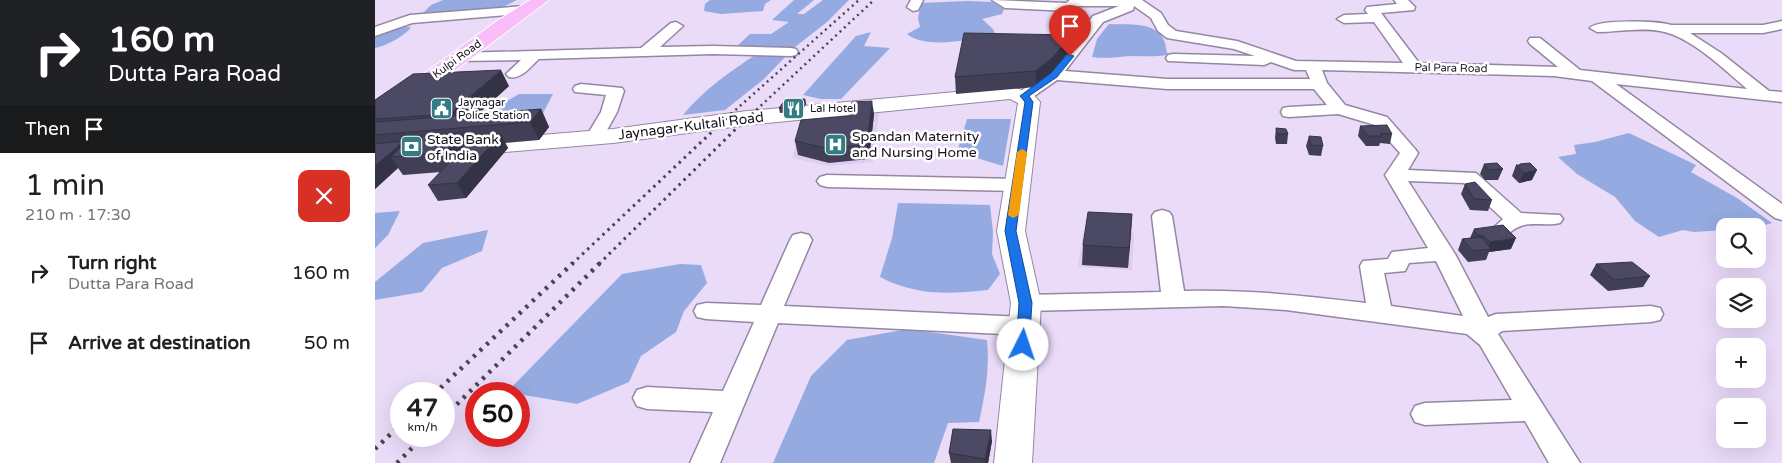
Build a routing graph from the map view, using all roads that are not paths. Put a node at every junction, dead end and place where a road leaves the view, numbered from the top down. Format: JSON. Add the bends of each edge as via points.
{"nodes":[{"id":1,"x":997,"y":0,"type":"edge"},
{"id":2,"x":1400,"y":0,"type":"edge"},
{"id":3,"x":1138,"y":1,"type":"edge"},
{"id":4,"x":430,"y":4,"type":"dead end"},
{"id":5,"x":533,"y":5,"type":"edge"},
{"id":6,"x":1378,"y":18,"type":"junction"},
{"id":7,"x":410,"y":19,"type":"junction"},
{"id":8,"x":1344,"y":20,"type":"dead end"},
{"id":9,"x":1782,"y":25,"type":"edge"},
{"id":10,"x":375,"y":26,"type":"edge"},
{"id":11,"x":389,"y":26,"type":"junction"},
{"id":12,"x":676,"y":26,"type":"dead end"},
{"id":13,"x":1597,"y":28,"type":"dead end"},
{"id":14,"x":1670,"y":29,"type":"junction"},
{"id":15,"x":375,"y":32,"type":"edge"},
{"id":16,"x":1166,"y":32,"type":"junction"},
{"id":17,"x":1535,"y":41,"type":"dead end"},
{"id":18,"x":645,"y":52,"type":"junction"},
{"id":19,"x":791,"y":52,"type":"dead end"},
{"id":20,"x":535,"y":55,"type":"junction"},
{"id":21,"x":459,"y":57,"type":"junction"},
{"id":22,"x":1173,"y":58,"type":"junction"},
{"id":23,"x":1282,"y":62,"type":"junction"},
{"id":24,"x":1313,"y":66,"type":"junction"},
{"id":25,"x":1414,"y":67,"type":"junction"},
{"id":26,"x":1575,"y":73,"type":"junction"},
{"id":27,"x":514,"y":74,"type":"dead end"},
{"id":28,"x":1054,"y":75,"type":"junction"},
{"id":29,"x":1596,"y":76,"type":"junction"},
{"id":30,"x":1152,"y":83,"type":"junction"},
{"id":31,"x":1319,"y":84,"type":"junction"},
{"id":32,"x":581,"y":89,"type":"dead end"},
{"id":33,"x":1764,"y":95,"type":"junction"},
{"id":34,"x":1024,"y":96,"type":"junction"},
{"id":35,"x":1782,"y":97,"type":"edge"},
{"id":36,"x":1339,"y":108,"type":"junction"},
{"id":37,"x":1289,"y":112,"type":"dead end"},
{"id":38,"x":375,"y":119,"type":"edge"},
{"id":39,"x":595,"y":137,"type":"junction"},
{"id":40,"x":442,"y":150,"type":"edge"},
{"id":41,"x":1395,"y":175,"type":"junction"},
{"id":42,"x":827,"y":181,"type":"dead end"},
{"id":43,"x":1018,"y":185,"type":"junction"},
{"id":44,"x":1782,"y":214,"type":"edge"},
{"id":45,"x":1162,"y":216,"type":"dead end"},
{"id":46,"x":1553,"y":218,"type":"dead end"},
{"id":47,"x":801,"y":240,"type":"dead end"},
{"id":48,"x":1443,"y":254,"type":"junction"},
{"id":49,"x":1174,"y":300,"type":"junction"},
{"id":50,"x":706,"y":311,"type":"dead end"},
{"id":51,"x":1380,"y":312,"type":"junction"},
{"id":52,"x":769,"y":314,"type":"junction"},
{"id":53,"x":1025,"y":314,"type":"junction"},
{"id":54,"x":1651,"y":314,"type":"dead end"},
{"id":55,"x":1483,"y":332,"type":"junction"},
{"id":56,"x":647,"y":398,"type":"dead end"},
{"id":57,"x":732,"y":402,"type":"junction"},
{"id":58,"x":1533,"y":410,"type":"junction"},
{"id":59,"x":1425,"y":414,"type":"dead end"},
{"id":60,"x":705,"y":463,"type":"edge"},
{"id":61,"x":1013,"y":463,"type":"edge"},
{"id":62,"x":1565,"y":463,"type":"edge"}],
"edges":[{"from":1,"to":3,"type":"street","via":[[1005,4],[1069,7],[1076,2]]},
{"from":2,"to":6,"type":"street","via":[[1409,7],[1372,10]]},
{"from":3,"to":16,"type":"street","via":[[1156,16]]},
{"from":3,"to":28,"type":"street","via":[[1098,19]]},
{"from":4,"to":7,"type":"street"},
{"from":5,"to":7,"type":"street","via":[[461,16]]},
{"from":5,"to":21,"type":"main road","name":"Kulpi Road"},
{"from":6,"to":8,"type":"street"},
{"from":6,"to":25,"type":"street"},
{"from":7,"to":11,"type":"street"},
{"from":9,"to":14,"type":"street","via":[[1763,29]]},
{"from":10,"to":11,"type":"street"},
{"from":11,"to":15,"type":"street"},
{"from":12,"to":18,"type":"street"},
{"from":13,"to":14,"type":"street","via":[[1652,26]]},
{"from":14,"to":33,"type":"street","via":[[1714,54]]},
{"from":16,"to":22,"type":"street"},
{"from":16,"to":23,"type":"street","name":"Pal Para Road","via":[[1237,45]]},
{"from":17,"to":26,"type":"street"},
{"from":18,"to":19,"type":"street"},
{"from":18,"to":20,"type":"street"},
{"from":20,"to":21,"type":"street"},
{"from":20,"to":27,"type":"street"},
{"from":21,"to":38,"type":"main road","name":"Kulpi Road"},
{"from":22,"to":23,"type":"street"},
{"from":22,"to":30,"type":"street"},
{"from":23,"to":24,"type":"street","name":"Pal Para Road"},
{"from":24,"to":25,"type":"street","name":"Pal Para Road"},
{"from":24,"to":31,"type":"street"},
{"from":25,"to":26,"type":"street","name":"Pal Para Road"},
{"from":26,"to":29,"type":"street","name":"Pal Para Road"},
{"from":28,"to":30,"type":"street"},
{"from":28,"to":34,"type":"street"},
{"from":29,"to":33,"type":"street","name":"Pal Para Road"},
{"from":29,"to":44,"type":"street"},
{"from":30,"to":31,"type":"street"},
{"from":31,"to":36,"type":"street"},
{"from":32,"to":39,"type":"street","via":[[616,91]]},
{"from":33,"to":35,"type":"street","name":"Pal Para Road"},
{"from":34,"to":39,"type":"main road","name":"Jaynagar-Kultali Road","via":[[1010,94],[747,118]]},
{"from":34,"to":43,"type":"main road","via":[[1029,102]]},
{"from":36,"to":37,"type":"street"},
{"from":36,"to":41,"type":"street","via":[[1381,121],[1409,152]]},
{"from":39,"to":40,"type":"main road","name":"Jaynagar-Kultali Road"},
{"from":41,"to":46,"type":"street","via":[[1469,177],[1509,224]]},
{"from":41,"to":48,"type":"street"},
{"from":42,"to":43,"type":"street"},
{"from":43,"to":53,"type":"main road","via":[[1011,231]]},
{"from":45,"to":49,"type":"street"},
{"from":47,"to":52,"type":"street"},
{"from":48,"to":51,"type":"street","via":[[1400,257],[1397,266],[1371,266]]},
{"from":48,"to":55,"type":"street"},
{"from":49,"to":51,"type":"street","via":[[1223,298]]},
{"from":49,"to":53,"type":"street"},
{"from":50,"to":52,"type":"street"},
{"from":51,"to":55,"type":"street","via":[[1459,322]]},
{"from":52,"to":53,"type":"street"},
{"from":52,"to":57,"type":"street"},
{"from":53,"to":61,"type":"main road"},
{"from":54,"to":55,"type":"street","via":[[1496,323]]},
{"from":55,"to":58,"type":"street"},
{"from":56,"to":57,"type":"street"},
{"from":57,"to":60,"type":"street"},
{"from":58,"to":59,"type":"street"},
{"from":58,"to":62,"type":"street"}]}
